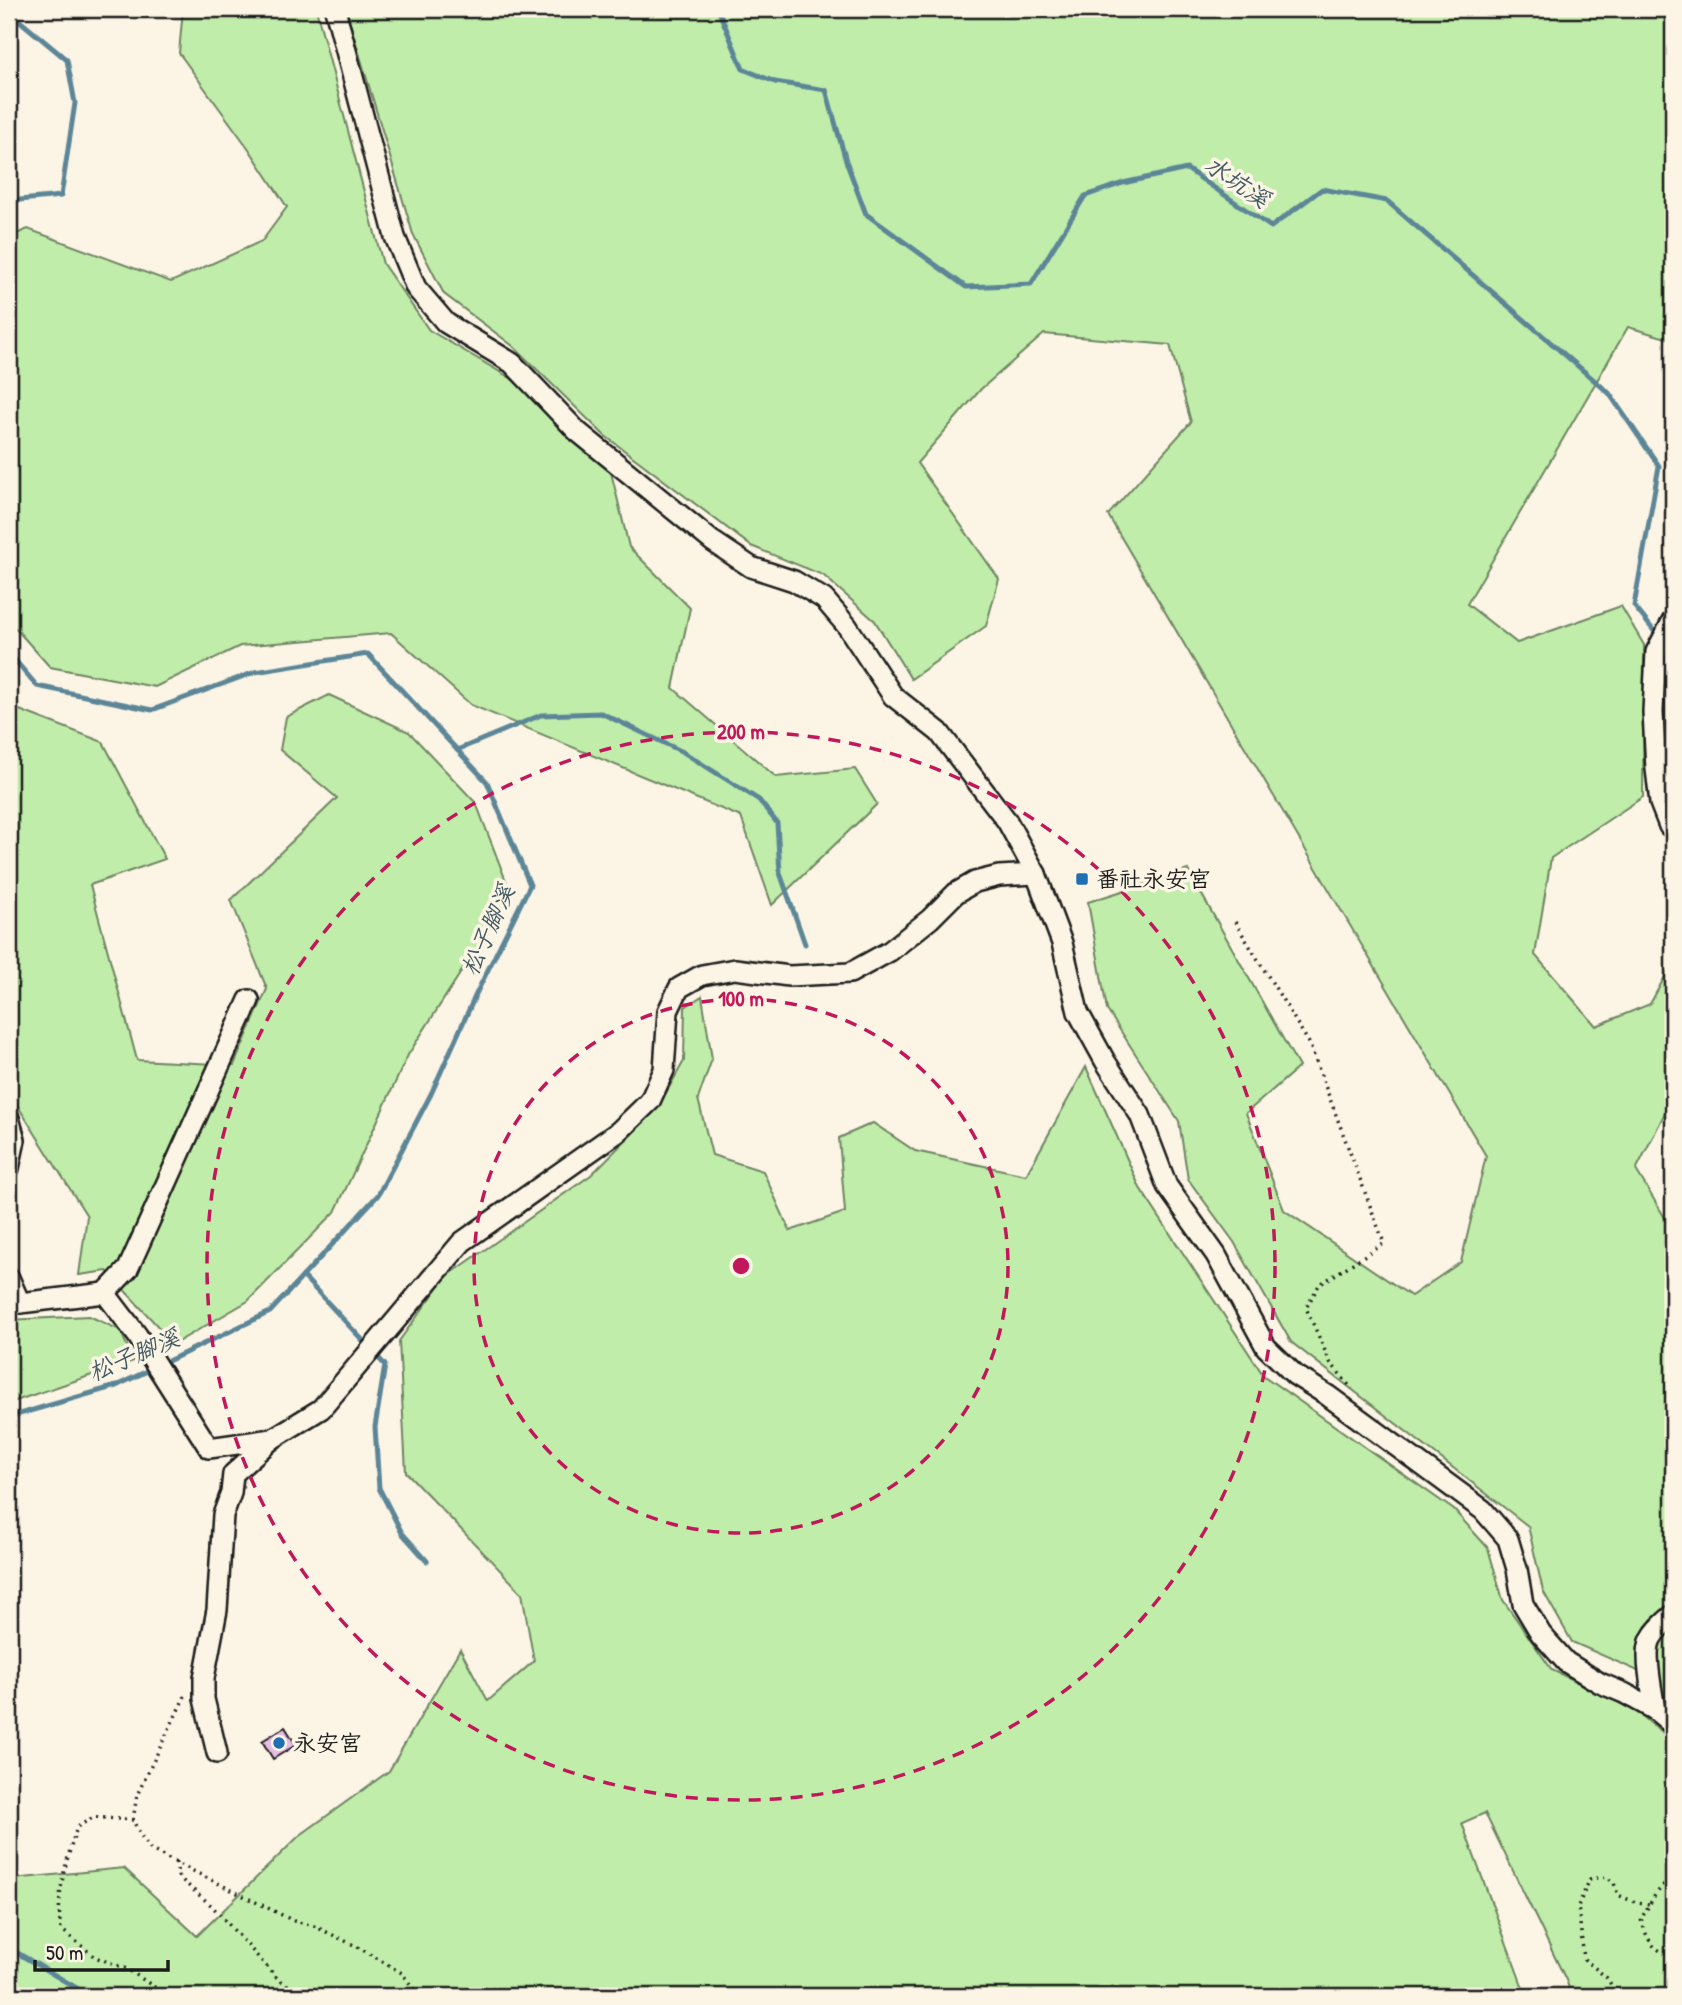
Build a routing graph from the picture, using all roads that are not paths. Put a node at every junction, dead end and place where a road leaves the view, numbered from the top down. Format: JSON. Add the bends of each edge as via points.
{"nodes":[{"id":1,"x":335,"y":9,"type":"edge"},
{"id":2,"x":1672,"y":621,"type":"edge"},
{"id":3,"x":1673,"y":827,"type":"edge"},
{"id":4,"x":1036,"y":874,"type":"junction"},
{"id":5,"x":249,"y":1000,"type":"dead end"},
{"id":6,"x":9,"y":1118,"type":"edge"},
{"id":7,"x":9,"y":1168,"type":"edge"},
{"id":8,"x":9,"y":1278,"type":"edge"},
{"id":9,"x":105,"y":1293,"type":"junction"},
{"id":10,"x":14,"y":1302,"type":"edge"},
{"id":11,"x":272,"y":1439,"type":"junction"},
{"id":12,"x":1673,"y":1615,"type":"edge"},
{"id":13,"x":1655,"y":1710,"type":"junction"},
{"id":14,"x":1673,"y":1726,"type":"edge"},
{"id":15,"x":217,"y":1753,"type":"dead end"}],
"edges":[{"from":1,"to":4,"type":"street","via":[[395,237],[416,288],[446,323],[512,363],[577,431],[712,541],[751,567],[794,580],[824,599],[893,696],[939,732],[1007,821]]},
{"from":2,"to":3,"type":"street","via":[[1656,652],[1654,712],[1660,803]]},
{"from":4,"to":11,"type":"street","via":[[975,881],[890,951],[850,973],[789,976],[735,969],[702,975],[679,988],[668,1011],[664,1070],[650,1101],[618,1132],[462,1242],[321,1409]]},
{"from":4,"to":13,"type":"street","via":[[1062,943],[1078,1012],[1140,1115],[1167,1186],[1216,1255],[1266,1347],[1295,1375],[1483,1510],[1508,1539],[1523,1604],[1541,1634],[1566,1662]]},
{"from":5,"to":9,"type":"street","via":[[128,1269]]},
{"from":6,"to":7,"type":"street","via":[[15,1140]]},
{"from":8,"to":10,"type":"street"},
{"from":9,"to":10,"type":"street"},
{"from":9,"to":11,"type":"street","via":[[209,1448]]},
{"from":11,"to":15,"type":"street","via":[[233,1474],[223,1515],[217,1610],[204,1699]]},
{"from":12,"to":13,"type":"street","via":[[1649,1642]]},
{"from":13,"to":14,"type":"street"}]}
